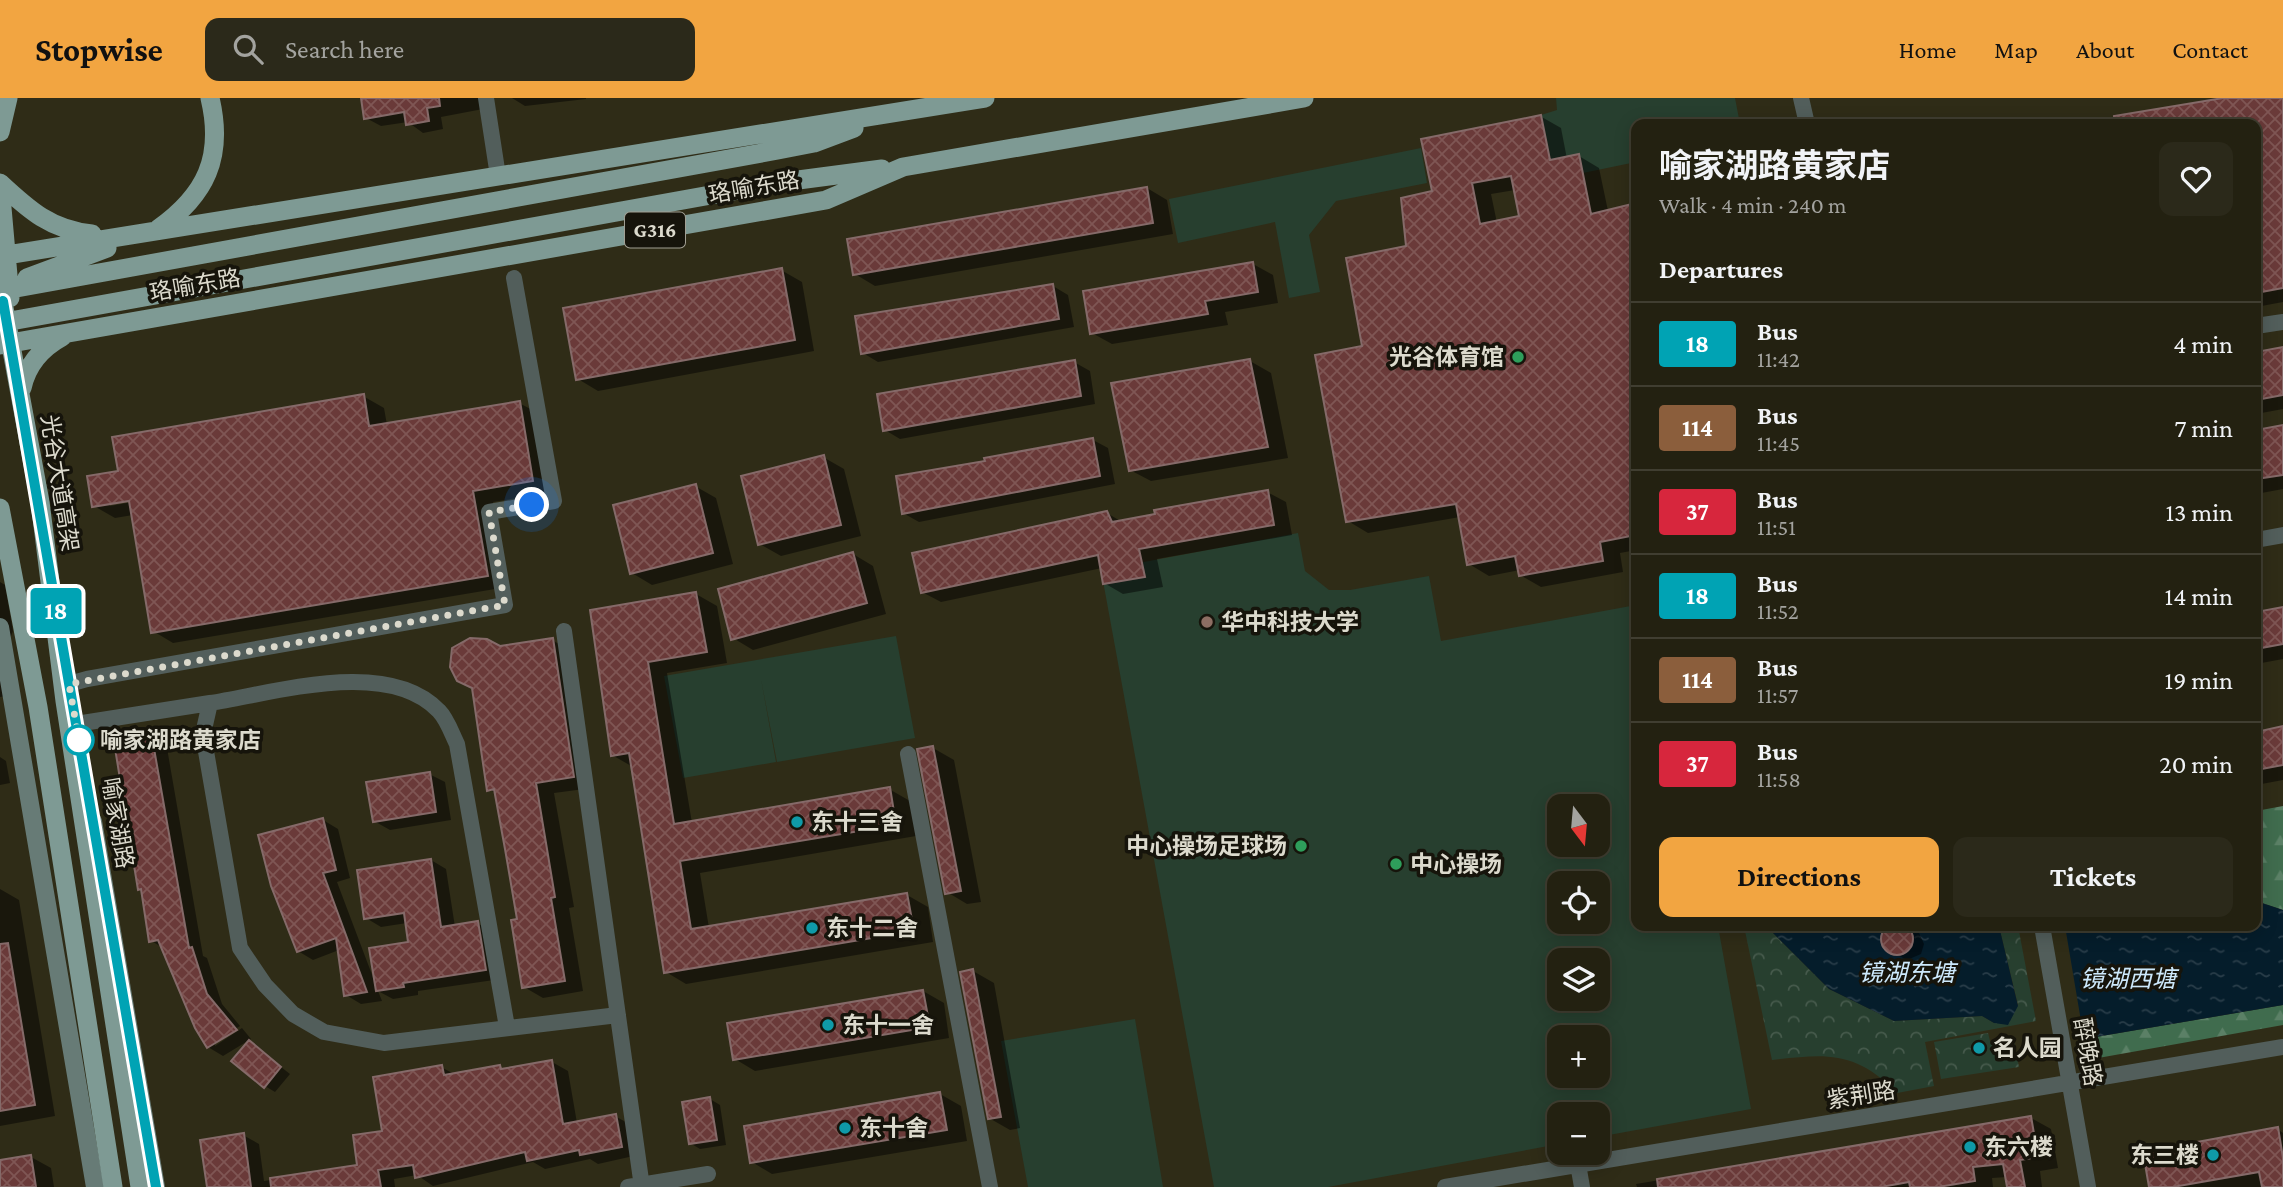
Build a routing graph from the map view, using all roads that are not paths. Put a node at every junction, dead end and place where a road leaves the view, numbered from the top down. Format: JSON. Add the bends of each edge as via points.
{"nodes":[{"id":1,"x":8,"y":98,"type":"edge"},
{"id":2,"x":210,"y":98,"type":"edge"},
{"id":3,"x":486,"y":98,"type":"edge"},
{"id":4,"x":985,"y":98,"type":"edge"},
{"id":5,"x":1304,"y":98,"type":"edge"},
{"id":6,"x":1801,"y":98,"type":"edge"},
{"id":7,"x":896,"y":112,"type":"junction"},
{"id":8,"x":1806,"y":119,"type":"edge"},
{"id":9,"x":0,"y":132,"type":"edge"},
{"id":10,"x":903,"y":167,"type":"junction"},
{"id":11,"x":498,"y":176,"type":"junction"},
{"id":12,"x":0,"y":184,"type":"edge"},
{"id":13,"x":121,"y":237,"type":"junction"},
{"id":14,"x":0,"y":256,"type":"edge"},
{"id":15,"x":514,"y":278,"type":"dead end"},
{"id":16,"x":1,"y":291,"type":"edge"},
{"id":17,"x":2283,"y":322,"type":"edge"},
{"id":18,"x":0,"y":323,"type":"edge"},
{"id":19,"x":2261,"y":326,"type":"edge"},
{"id":20,"x":68,"y":333,"type":"junction"},
{"id":21,"x":8,"y":348,"type":"edge"},
{"id":22,"x":20,"y":400,"type":"junction"},
{"id":23,"x":0,"y":508,"type":"edge"},
{"id":24,"x":2283,"y":535,"type":"edge"},
{"id":25,"x":2261,"y":539,"type":"edge"},
{"id":26,"x":0,"y":627,"type":"edge"},
{"id":27,"x":564,"y":631,"type":"dead end"},
{"id":28,"x":69,"y":684,"type":"junction"},
{"id":29,"x":210,"y":703,"type":"junction"},
{"id":30,"x":76,"y":724,"type":"junction"},
{"id":31,"x":908,"y":754,"type":"dead end"},
{"id":32,"x":2043,"y":931,"type":"edge"},
{"id":33,"x":618,"y":1015,"type":"junction"},
{"id":34,"x":507,"y":1027,"type":"junction"},
{"id":35,"x":2283,"y":1047,"type":"edge"},
{"id":36,"x":2070,"y":1085,"type":"junction"},
{"id":37,"x":1610,"y":1159,"type":"edge"},
{"id":38,"x":1572,"y":1165,"type":"edge"},
{"id":39,"x":1578,"y":1165,"type":"edge"},
{"id":40,"x":708,"y":1174,"type":"dead end"},
{"id":41,"x":637,"y":1186,"type":"edge"},
{"id":42,"x":95,"y":1187,"type":"edge"},
{"id":43,"x":113,"y":1187,"type":"edge"},
{"id":44,"x":140,"y":1187,"type":"edge"},
{"id":45,"x":156,"y":1187,"type":"edge"},
{"id":46,"x":989,"y":1187,"type":"edge"},
{"id":47,"x":1446,"y":1187,"type":"edge"},
{"id":48,"x":1582,"y":1187,"type":"edge"},
{"id":49,"x":2088,"y":1187,"type":"edge"}],
"edges":[{"from":1,"to":9,"type":"highway"},
{"from":2,"to":16,"type":"highway","via":[[216,121],[214,151],[206,178],[180,212],[128,242]]},
{"from":3,"to":11,"type":"street"},
{"from":4,"to":7,"type":"highway"},
{"from":5,"to":10,"type":"highway","name":"珞喻东路","number":"G316"},
{"from":6,"to":8,"type":"street"},
{"from":7,"to":11,"type":"highway"},
{"from":7,"to":16,"type":"highway","via":[[814,143]]},
{"from":10,"to":18,"type":"highway","via":[[783,182]]},
{"from":10,"to":20,"type":"highway","name":"珞喻东路","number":"G316","via":[[826,200]]},
{"from":11,"to":13,"type":"highway"},
{"from":12,"to":13,"type":"highway","via":[[45,220],[69,232]]},
{"from":12,"to":21,"type":"highway"},
{"from":13,"to":14,"type":"highway"},
{"from":15,"to":28,"type":"street","via":[[554,501],[489,512],[505,605]]},
{"from":16,"to":21,"type":"highway","name":"光谷大道高架"},
{"from":17,"to":19,"type":"street"},
{"from":20,"to":21,"type":"highway","name":"珞喻东路","number":"G316"},
{"from":20,"to":22,"type":"highway","via":[[36,357],[26,372]]},
{"from":21,"to":22,"type":"main road","name":"喻家湖路"},
{"from":21,"to":44,"type":"highway","name":"光谷大道高架","via":[[40,502],[65,701]]},
{"from":22,"to":28,"type":"main road","name":"喻家湖路"},
{"from":23,"to":43,"type":"highway","via":[[38,707]]},
{"from":24,"to":25,"type":"street"},
{"from":26,"to":42,"type":"main road"},
{"from":27,"to":33,"type":"street"},
{"from":28,"to":30,"type":"main road","name":"喻家湖路"},
{"from":29,"to":30,"type":"street"},
{"from":29,"to":34,"type":"street","via":[[202,734],[240,947],[265,985],[293,1014],[324,1031],[384,1043]]},
{"from":29,"to":34,"type":"street","via":[[357,679],[419,695],[440,712],[457,744]]},
{"from":30,"to":45,"type":"main road","name":"喻家湖路"},
{"from":31,"to":46,"type":"street"},
{"from":32,"to":36,"type":"street","name":"醉晚路"},
{"from":33,"to":34,"type":"street"},
{"from":33,"to":41,"type":"street"},
{"from":35,"to":36,"type":"street","name":"紫荆路"},
{"from":36,"to":37,"type":"street","name":"紫荆路"},
{"from":36,"to":49,"type":"street","name":"醉晚路"},
{"from":38,"to":47,"type":"street","name":"紫荆路"},
{"from":39,"to":48,"type":"street"},
{"from":40,"to":41,"type":"street"}]}
